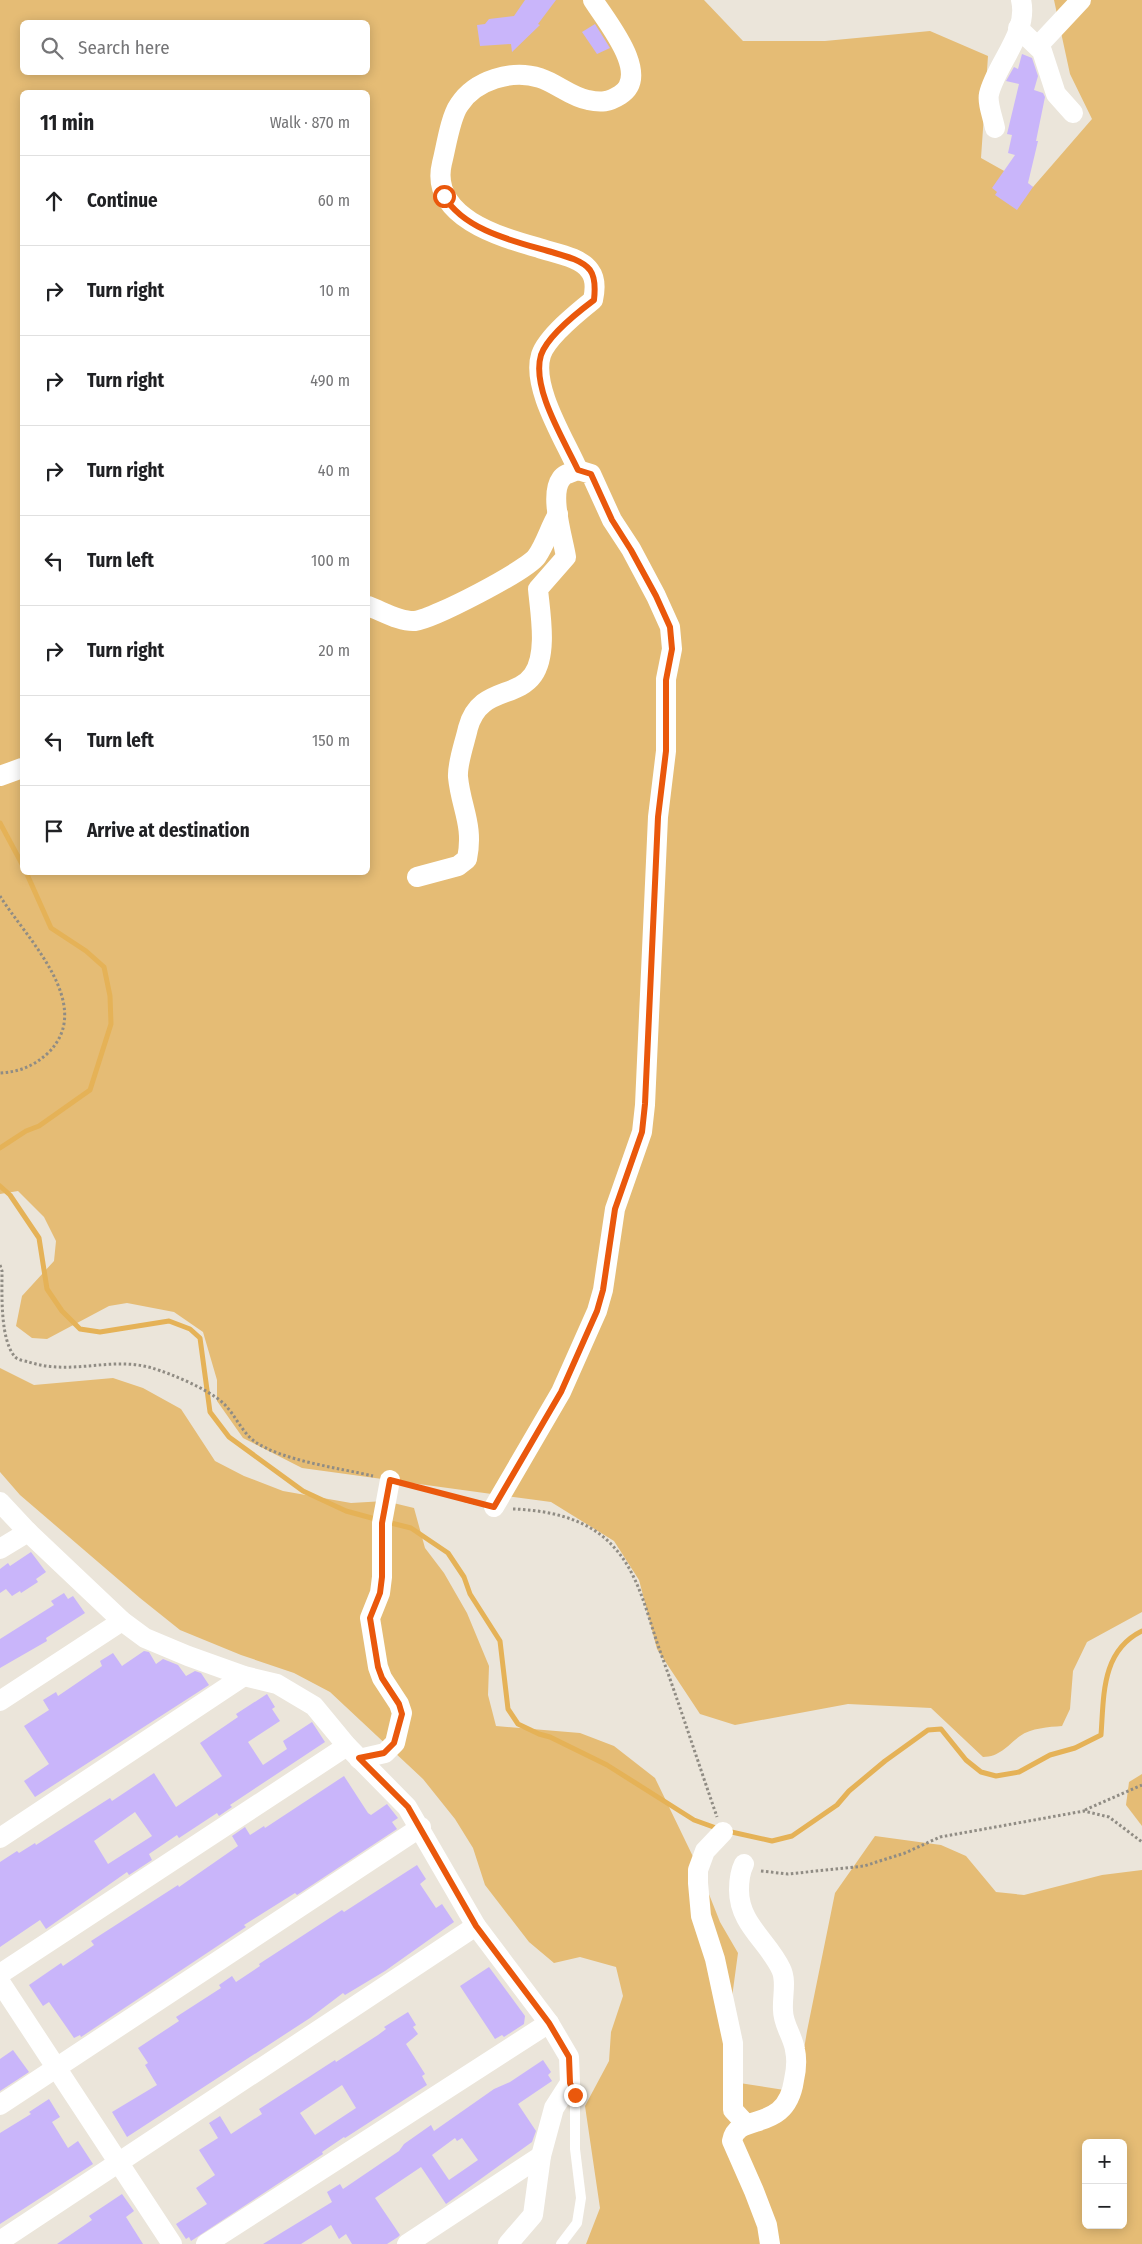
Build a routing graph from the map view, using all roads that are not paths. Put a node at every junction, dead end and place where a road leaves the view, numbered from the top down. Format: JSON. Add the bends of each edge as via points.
{"nodes":[{"id":1,"x":593,"y":0,"type":"edge"},
{"id":2,"x":1021,"y":0,"type":"edge"},
{"id":3,"x":1080,"y":0,"type":"edge"},
{"id":4,"x":1018,"y":28,"type":"junction"},
{"id":5,"x":1038,"y":46,"type":"junction"},
{"id":6,"x":1073,"y":113,"type":"dead end"},
{"id":7,"x":995,"y":128,"type":"dead end"},
{"id":8,"x":578,"y":470,"type":"junction"},
{"id":9,"x":558,"y":514,"type":"junction"},
{"id":10,"x":370,"y":607,"type":"edge"},
{"id":11,"x":20,"y":769,"type":"edge"},
{"id":12,"x":0,"y":776,"type":"edge"},
{"id":13,"x":416,"y":877,"type":"dead end"},
{"id":14,"x":390,"y":1480,"type":"road end"},
{"id":15,"x":0,"y":1502,"type":"edge"},
{"id":16,"x":494,"y":1507,"type":"road end"},
{"id":17,"x":28,"y":1532,"type":"junction"},
{"id":18,"x":0,"y":1549,"type":"edge"},
{"id":19,"x":122,"y":1621,"type":"junction"},
{"id":20,"x":244,"y":1676,"type":"junction"},
{"id":21,"x":0,"y":1701,"type":"edge"},
{"id":22,"x":353,"y":1752,"type":"junction"},
{"id":23,"x":421,"y":1827,"type":"junction"},
{"id":24,"x":723,"y":1832,"type":"road end"},
{"id":25,"x":0,"y":1838,"type":"edge"},
{"id":26,"x":744,"y":1864,"type":"road end"},
{"id":27,"x":476,"y":1926,"type":"junction"},
{"id":28,"x":0,"y":1974,"type":"edge"},
{"id":29,"x":0,"y":1982,"type":"edge"},
{"id":30,"x":549,"y":2023,"type":"junction"},
{"id":31,"x":56,"y":2068,"type":"junction"},
{"id":32,"x":570,"y":2083,"type":"junction"},
{"id":33,"x":0,"y":2105,"type":"edge"},
{"id":34,"x":746,"y":2124,"type":"junction"},
{"id":35,"x":541,"y":2156,"type":"junction"},
{"id":36,"x":118,"y":2162,"type":"junction"},
{"id":37,"x":0,"y":2241,"type":"edge"},
{"id":38,"x":172,"y":2244,"type":"edge"},
{"id":39,"x":206,"y":2244,"type":"edge"},
{"id":40,"x":407,"y":2244,"type":"edge"},
{"id":41,"x":508,"y":2244,"type":"edge"},
{"id":42,"x":561,"y":2244,"type":"edge"},
{"id":43,"x":770,"y":2244,"type":"edge"}],
"edges":[{"from":1,"to":8,"type":"street","via":[[631,64],[631,83],[624,93],[604,102],[586,100],[540,78],[515,75],[495,78],[472,92],[459,105],[440,177],[440,186],[450,205],[476,225],[580,262],[590,270],[594,280],[594,300],[546,346],[540,367],[542,390]]},
{"from":2,"to":4,"type":"street","via":[[1024,12]]},
{"from":3,"to":5,"type":"street"},
{"from":4,"to":5,"type":"street"},
{"from":4,"to":7,"type":"street","via":[[989,95]]},
{"from":5,"to":6,"type":"street","via":[[1056,94]]},
{"from":8,"to":9,"type":"street","via":[[562,477],[556,487]]},
{"from":8,"to":16,"type":"street","via":[[591,474],[612,520],[656,596],[671,634],[672,649],[666,680],[666,751],[654,873],[645,1104],[642,1132],[615,1209],[597,1311],[561,1392]]},
{"from":9,"to":10,"type":"street","via":[[537,556],[502,581],[415,621]]},
{"from":9,"to":13,"type":"street","via":[[566,557],[538,589],[542,638],[534,674],[527,681],[486,700],[476,710],[469,726],[458,776],[471,842],[467,859],[458,866]]},
{"from":11,"to":12,"type":"street"},
{"from":14,"to":22,"type":"street","via":[[382,1523],[380,1593],[370,1618],[378,1667],[402,1714],[394,1743],[384,1753]]},
{"from":15,"to":17,"type":"street"},
{"from":17,"to":18,"type":"street"},
{"from":17,"to":19,"type":"street"},
{"from":19,"to":20,"type":"street","via":[[145,1638]]},
{"from":19,"to":21,"type":"street"},
{"from":20,"to":22,"type":"street","via":[[277,1684],[314,1706]]},
{"from":20,"to":25,"type":"street"},
{"from":22,"to":23,"type":"street","via":[[408,1807]]},
{"from":22,"to":28,"type":"street"},
{"from":23,"to":27,"type":"street"},
{"from":23,"to":31,"type":"street"},
{"from":24,"to":34,"type":"street","via":[[701,1859],[698,1883],[700,1911],[715,1959],[733,2043],[733,2110]]},
{"from":26,"to":34,"type":"street","via":[[739,1878],[742,1910],[748,1924],[782,1971],[782,2010],[795,2050],[792,2093],[786,2106],[776,2115]]},
{"from":27,"to":30,"type":"street"},
{"from":27,"to":36,"type":"street"},
{"from":29,"to":31,"type":"street"},
{"from":30,"to":32,"type":"street","via":[[569,2057]]},
{"from":30,"to":39,"type":"street"},
{"from":31,"to":33,"type":"street"},
{"from":31,"to":36,"type":"street"},
{"from":32,"to":35,"type":"street","via":[[554,2108]]},
{"from":32,"to":42,"type":"lane","via":[[575,2095],[575,2149],[581,2198],[577,2223]]},
{"from":34,"to":43,"type":"street","via":[[732,2136],[733,2146],[767,2225]]},
{"from":35,"to":40,"type":"street"},
{"from":35,"to":41,"type":"street","via":[[533,2215]]},
{"from":36,"to":37,"type":"street"},
{"from":36,"to":38,"type":"street"}]}
